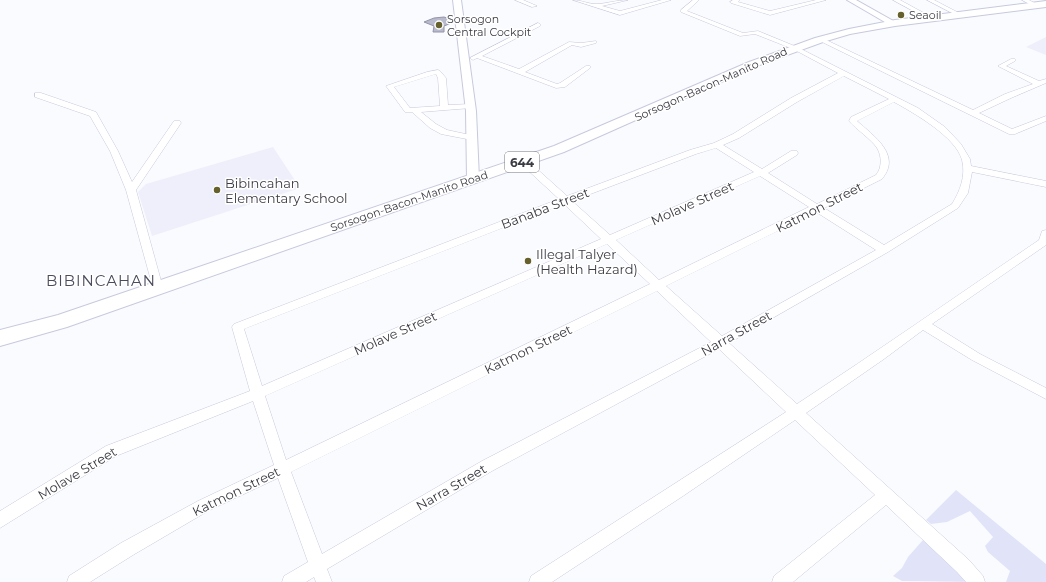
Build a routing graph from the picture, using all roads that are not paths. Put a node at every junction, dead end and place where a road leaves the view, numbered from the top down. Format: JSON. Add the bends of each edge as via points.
{"nodes":[{"id":1,"x":457,"y":0,"type":"edge"},
{"id":2,"x":518,"y":0,"type":"edge"},
{"id":3,"x":576,"y":0,"type":"edge"},
{"id":4,"x":625,"y":0,"type":"edge"},
{"id":5,"x":668,"y":0,"type":"edge"},
{"id":6,"x":696,"y":0,"type":"edge"},
{"id":7,"x":823,"y":0,"type":"edge"},
{"id":8,"x":851,"y":0,"type":"edge"},
{"id":9,"x":896,"y":0,"type":"edge"},
{"id":10,"x":930,"y":0,"type":"edge"},
{"id":11,"x":732,"y":1,"type":"edge"},
{"id":12,"x":534,"y":3,"type":"edge"},
{"id":13,"x":1036,"y":3,"type":"edge"},
{"id":14,"x":598,"y":6,"type":"junction"},
{"id":15,"x":958,"y":14,"type":"junction"},
{"id":16,"x":930,"y":18,"type":"junction"},
{"id":17,"x":893,"y":23,"type":"junction"},
{"id":18,"x":538,"y":25,"type":"dead end"},
{"id":19,"x":820,"y":39,"type":"junction"},
{"id":20,"x":594,"y":42,"type":"dead end"},
{"id":21,"x":794,"y":48,"type":"junction"},
{"id":22,"x":477,"y":56,"type":"junction"},
{"id":23,"x":1013,"y":60,"type":"dead end"},
{"id":24,"x":465,"y":62,"type":"junction"},
{"id":25,"x":588,"y":67,"type":"dead end"},
{"id":26,"x":519,"y":72,"type":"junction"},
{"id":27,"x":844,"y":73,"type":"junction"},
{"id":28,"x":1043,"y":83,"type":"edge"},
{"id":29,"x":38,"y":95,"type":"dead end"},
{"id":30,"x":894,"y":99,"type":"junction"},
{"id":31,"x":471,"y":106,"type":"junction"},
{"id":32,"x":444,"y":108,"type":"junction"},
{"id":33,"x":414,"y":110,"type":"junction"},
{"id":34,"x":974,"y":113,"type":"junction"},
{"id":35,"x":1046,"y":118,"type":"edge"},
{"id":36,"x":177,"y":123,"type":"dead end"},
{"id":37,"x":472,"y":138,"type":"junction"},
{"id":38,"x":716,"y":144,"type":"junction"},
{"id":39,"x":794,"y":153,"type":"dead end"},
{"id":40,"x":524,"y":162,"type":"junction"},
{"id":41,"x":967,"y":168,"type":"junction"},
{"id":42,"x":761,"y":172,"type":"junction"},
{"id":43,"x":473,"y":178,"type":"junction"},
{"id":44,"x":1046,"y":184,"type":"edge"},
{"id":45,"x":131,"y":190,"type":"junction"},
{"id":46,"x":565,"y":200,"type":"junction"},
{"id":47,"x":818,"y":208,"type":"junction"},
{"id":48,"x":1046,"y":233,"type":"edge"},
{"id":49,"x":608,"y":240,"type":"junction"},
{"id":50,"x":884,"y":250,"type":"junction"},
{"id":51,"x":657,"y":286,"type":"junction"},
{"id":52,"x":158,"y":288,"type":"junction"},
{"id":53,"x":923,"y":324,"type":"junction"},
{"id":54,"x":0,"y":338,"type":"edge"},
{"id":55,"x":720,"y":343,"type":"junction"},
{"id":56,"x":256,"y":394,"type":"junction"},
{"id":57,"x":1046,"y":394,"type":"edge"},
{"id":58,"x":795,"y":412,"type":"junction"},
{"id":59,"x":282,"y":469,"type":"junction"},
{"id":60,"x":886,"y":496,"type":"junction"},
{"id":61,"x":0,"y":520,"type":"edge"},
{"id":62,"x":317,"y":566,"type":"junction"},
{"id":63,"x":75,"y":582,"type":"edge"},
{"id":64,"x":290,"y":582,"type":"edge"},
{"id":65,"x":324,"y":582,"type":"edge"},
{"id":66,"x":537,"y":582,"type":"edge"},
{"id":67,"x":780,"y":582,"type":"edge"},
{"id":68,"x":977,"y":582,"type":"edge"}],
"edges":[{"from":1,"to":24,"type":"street"},
{"from":2,"to":12,"type":"street"},
{"from":3,"to":14,"type":"street"},
{"from":4,"to":14,"type":"street"},
{"from":5,"to":14,"type":"street","via":[[620,13]]},
{"from":6,"to":21,"type":"street","name":"Narra Street","via":[[682,11],[742,35],[756,32]]},
{"from":7,"to":11,"type":"street","via":[[770,13]]},
{"from":8,"to":17,"type":"street"},
{"from":9,"to":16,"type":"street"},
{"from":10,"to":15,"type":"street"},
{"from":13,"to":15,"type":"main road","name":"Sorsogon-Bacon-Manito Road","number":"644"},
{"from":15,"to":16,"type":"main road","name":"Sorsogon-Bacon-Manito Road","number":"644"},
{"from":16,"to":17,"type":"main road","name":"Sorsogon-Bacon-Manito Road","number":"644"},
{"from":17,"to":19,"type":"main road","name":"Sorsogon-Bacon-Manito Road","number":"644"},
{"from":18,"to":22,"type":"street"},
{"from":19,"to":21,"type":"main road","name":"Sorsogon-Bacon-Manito Road","number":"644"},
{"from":19,"to":34,"type":"street"},
{"from":20,"to":26,"type":"street","via":[[583,45],[571,42]]},
{"from":21,"to":27,"type":"street","name":"Narra Street"},
{"from":21,"to":40,"type":"main road","name":"Sorsogon-Bacon-Manito Road","number":"644","via":[[726,75],[600,133]]},
{"from":22,"to":24,"type":"street"},
{"from":22,"to":26,"type":"street"},
{"from":23,"to":28,"type":"street","via":[[1001,66]]},
{"from":24,"to":31,"type":"street"},
{"from":25,"to":26,"type":"street","via":[[559,86]]},
{"from":27,"to":30,"type":"street","name":"Narra Street"},
{"from":27,"to":38,"type":"street","name":"Banaba Street","via":[[736,136]]},
{"from":28,"to":34,"type":"street","via":[[1008,96]]},
{"from":29,"to":45,"type":"street","via":[[93,114],[114,151]]},
{"from":30,"to":41,"type":"street","name":"Narra Street","via":[[915,110],[942,130],[958,146],[966,159]]},
{"from":30,"to":47,"type":"street","name":"Katmon Street","via":[[853,121],[881,147],[884,171],[879,177]]},
{"from":31,"to":32,"type":"street"},
{"from":31,"to":37,"type":"street"},
{"from":32,"to":33,"type":"street"},
{"from":32,"to":33,"type":"street","via":[[442,78],[440,73],[436,72],[390,86],[406,109]]},
{"from":33,"to":37,"type":"street","via":[[444,132]]},
{"from":34,"to":35,"type":"street","via":[[1012,132]]},
{"from":36,"to":45,"type":"street"},
{"from":37,"to":43,"type":"street"},
{"from":38,"to":42,"type":"street"},
{"from":38,"to":46,"type":"street","name":"Banaba Street"},
{"from":39,"to":42,"type":"street","name":"Molave Street"},
{"from":40,"to":43,"type":"main road","name":"Sorsogon-Bacon-Manito Road","number":"644"},
{"from":40,"to":46,"type":"street"},
{"from":41,"to":44,"type":"street"},
{"from":41,"to":50,"type":"street","name":"Narra Street","via":[[963,193],[956,206]]},
{"from":42,"to":47,"type":"street"},
{"from":42,"to":49,"type":"street","name":"Molave Street"},
{"from":43,"to":52,"type":"main road","name":"Sorsogon-Bacon-Manito Road","number":"644"},
{"from":45,"to":52,"type":"street"},
{"from":46,"to":49,"type":"street"},
{"from":46,"to":56,"type":"street","name":"Banaba Street","via":[[238,328]]},
{"from":47,"to":50,"type":"street"},
{"from":47,"to":51,"type":"street","name":"Katmon Street"},
{"from":48,"to":53,"type":"street","via":[[1043,242]]},
{"from":49,"to":51,"type":"street"},
{"from":49,"to":56,"type":"street","name":"Molave Street"},
{"from":50,"to":55,"type":"street","name":"Narra Street"},
{"from":51,"to":55,"type":"street"},
{"from":51,"to":59,"type":"street","name":"Katmon Street"},
{"from":52,"to":54,"type":"main road","name":"Sorsogon-Bacon-Manito Road","number":"644","via":[[60,322]]},
{"from":53,"to":57,"type":"street","via":[[976,357]]},
{"from":53,"to":58,"type":"street","via":[[880,356]]},
{"from":55,"to":58,"type":"street"},
{"from":55,"to":62,"type":"street","name":"Narra Street","via":[[487,466]]},
{"from":56,"to":59,"type":"street"},
{"from":56,"to":61,"type":"street","name":"Molave Street","via":[[111,451]]},
{"from":58,"to":60,"type":"street"},
{"from":58,"to":66,"type":"street"},
{"from":59,"to":62,"type":"street"},
{"from":59,"to":63,"type":"street","name":"Katmon Street","via":[[203,506]]},
{"from":60,"to":67,"type":"street"},
{"from":60,"to":68,"type":"street","via":[[963,566]]},
{"from":62,"to":64,"type":"street","name":"Narra Street"},
{"from":62,"to":65,"type":"street"}]}
